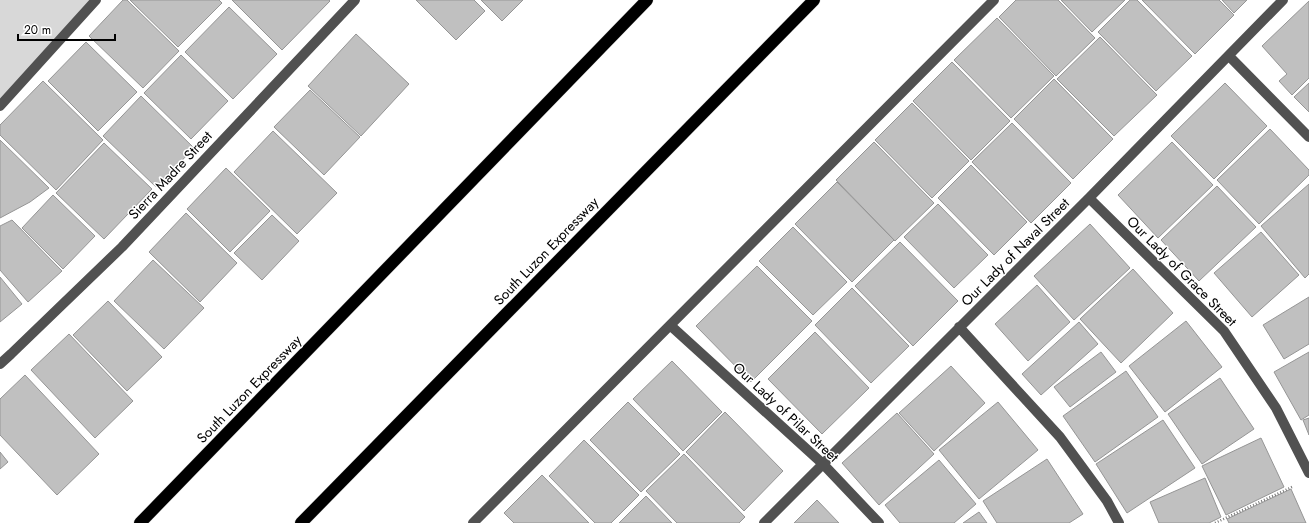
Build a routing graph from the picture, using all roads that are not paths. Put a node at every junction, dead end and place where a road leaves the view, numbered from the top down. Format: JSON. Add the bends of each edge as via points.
{"nodes":[{"id":1,"x":96,"y":0,"type":"edge"},
{"id":2,"x":355,"y":0,"type":"edge"},
{"id":3,"x":647,"y":0,"type":"edge"},
{"id":4,"x":814,"y":0,"type":"edge"},
{"id":5,"x":994,"y":0,"type":"edge"},
{"id":6,"x":1283,"y":0,"type":"edge"},
{"id":7,"x":1229,"y":56,"type":"junction"},
{"id":8,"x":0,"y":106,"type":"edge"},
{"id":9,"x":1309,"y":137,"type":"edge"},
{"id":10,"x":1090,"y":198,"type":"junction"},
{"id":11,"x":671,"y":326,"type":"junction"},
{"id":12,"x":959,"y":327,"type":"junction"},
{"id":13,"x":0,"y":364,"type":"edge"},
{"id":14,"x":823,"y":464,"type":"junction"},
{"id":15,"x":1309,"y":473,"type":"edge"},
{"id":16,"x":140,"y":523,"type":"edge"},
{"id":17,"x":301,"y":523,"type":"edge"},
{"id":18,"x":473,"y":523,"type":"edge"},
{"id":19,"x":764,"y":523,"type":"edge"},
{"id":20,"x":879,"y":523,"type":"edge"},
{"id":21,"x":1119,"y":523,"type":"edge"}],
"edges":[{"from":1,"to":8,"type":"street"},
{"from":2,"to":13,"type":"street","name":"Sierra Madre Street","via":[[122,247]]},
{"from":3,"to":16,"type":"highway","name":"South Luzon Expressway"},
{"from":4,"to":17,"type":"highway","name":"South Luzon Expressway"},
{"from":5,"to":11,"type":"street"},
{"from":6,"to":7,"type":"street","name":"Our Lady of Naval Street"},
{"from":7,"to":9,"type":"street"},
{"from":7,"to":10,"type":"street","name":"Our Lady of Naval Street"},
{"from":10,"to":12,"type":"street","name":"Our Lady of Naval Street"},
{"from":10,"to":15,"type":"street","name":"Our Lady of Grace Street","via":[[1224,331],[1276,408]]},
{"from":11,"to":14,"type":"street","name":"Our Lady of Pilar Street"},
{"from":11,"to":18,"type":"street"},
{"from":12,"to":14,"type":"street","name":"Our Lady of Naval Street"},
{"from":12,"to":21,"type":"street","via":[[1060,436]]},
{"from":14,"to":19,"type":"street","name":"Our Lady of Naval Street"},
{"from":14,"to":20,"type":"street","name":"Our Lady of Pilar Street"}]}
